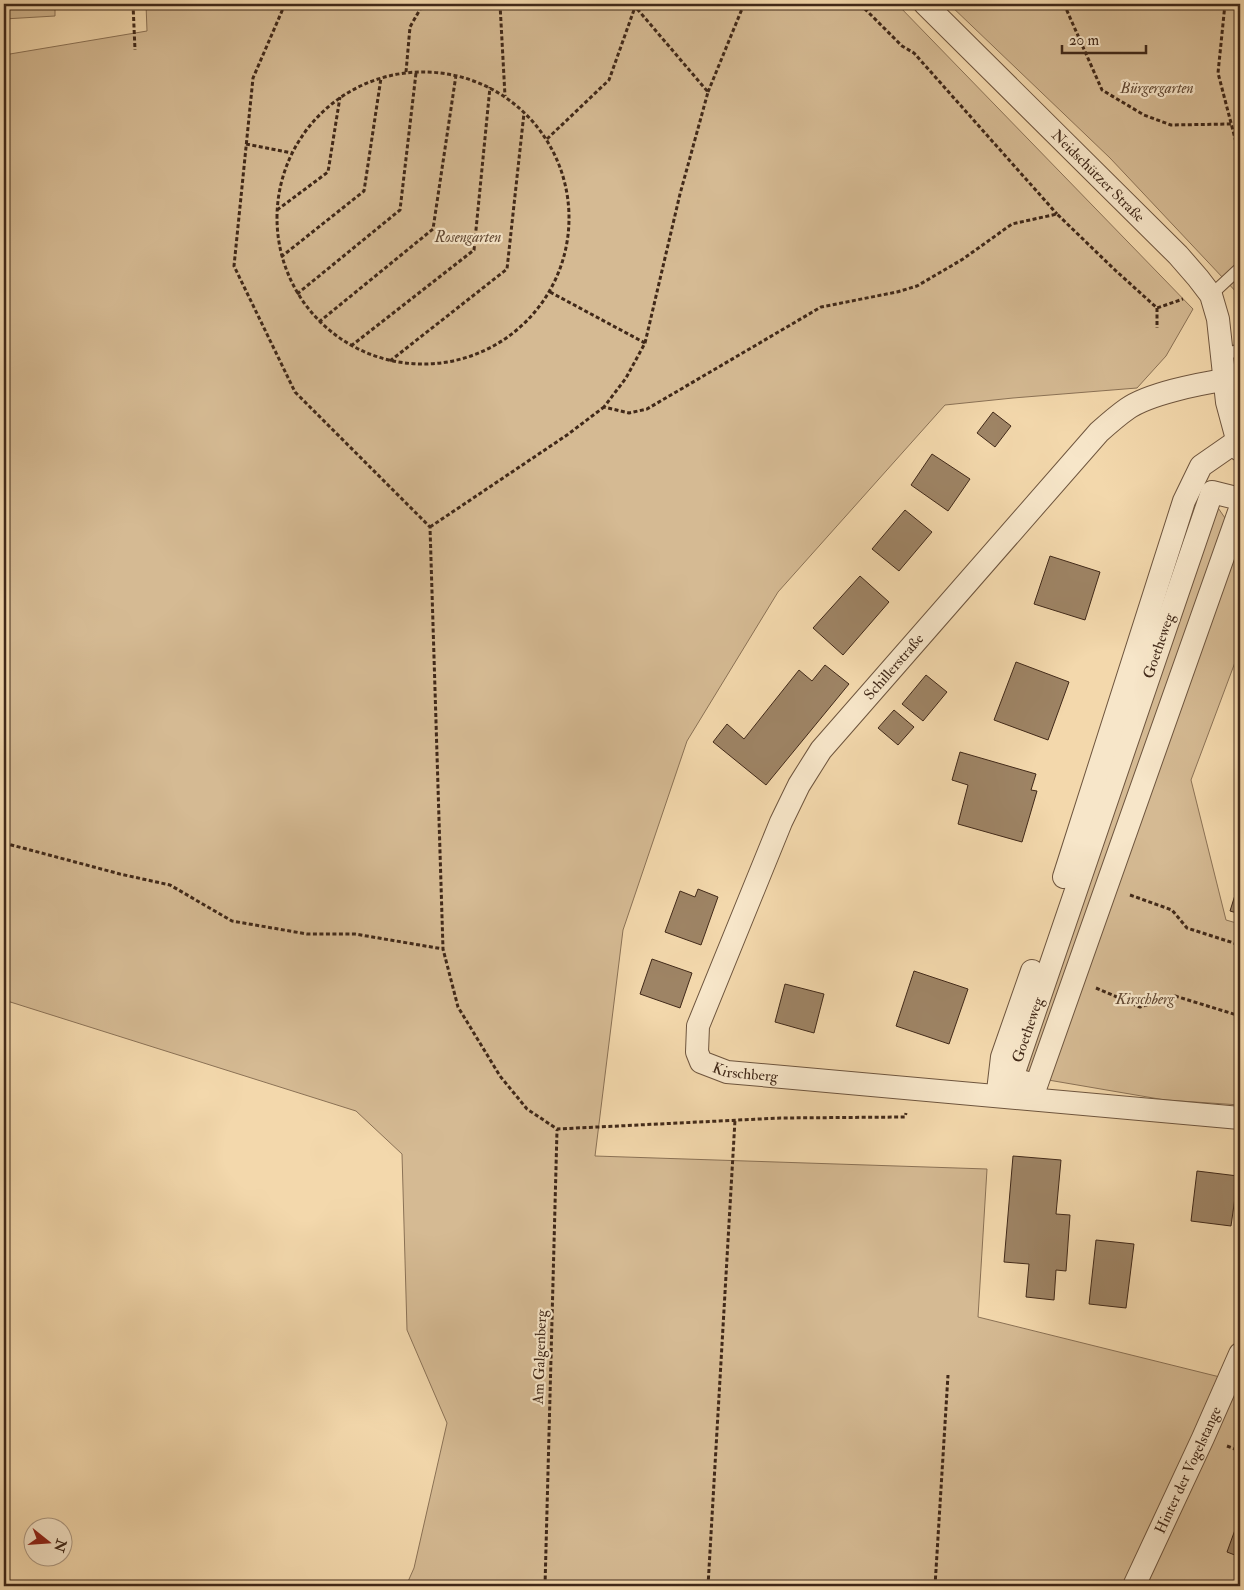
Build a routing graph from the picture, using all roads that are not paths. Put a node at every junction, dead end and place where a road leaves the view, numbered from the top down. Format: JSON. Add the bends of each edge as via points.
{"nodes":[{"id":1,"x":925,"y":4,"type":"edge"},
{"id":2,"x":1240,"y":268,"type":"edge"},
{"id":3,"x":1211,"y":295,"type":"junction"},
{"id":4,"x":1234,"y":354,"type":"edge"},
{"id":5,"x":1224,"y":380,"type":"junction"},
{"id":6,"x":1239,"y":446,"type":"edge"},
{"id":7,"x":1240,"y":499,"type":"edge"},
{"id":8,"x":1240,"y":510,"type":"edge"},
{"id":9,"x":700,"y":1062,"type":"joint"},
{"id":10,"x":997,"y":1096,"type":"junction"},
{"id":11,"x":1240,"y":1118,"type":"edge"},
{"id":12,"x":1240,"y":1354,"type":"edge"},
{"id":13,"x":1134,"y":1586,"type":"edge"}],
"edges":[{"from":1,"to":3,"type":"street","name":"Neidschützer Straße","via":[[1178,255]]},
{"from":2,"to":3,"type":"lane"},
{"from":3,"to":4,"type":"street","name":"Neidschützer Straße"},
{"from":4,"to":5,"type":"street","name":"Neidschützer Straße"},
{"from":5,"to":6,"type":"street","name":"Neidschützer Straße"},
{"from":5,"to":9,"type":"street","name":"Schillerstraße","via":[[1156,396],[1128,408],[1100,432],[821,750],[798,785],[781,822],[698,1026]]},
{"from":6,"to":10,"type":"street","name":"Goetheweg","via":[[1202,466],[1184,501],[1055,907],[1002,1057]]},
{"from":7,"to":8,"type":"street","name":"Goetheweg","via":[[1212,492],[1012,1078],[1023,1083],[1036,1086]]},
{"from":9,"to":10,"type":"street","name":"Kirschberg","via":[[727,1072]]},
{"from":10,"to":11,"type":"street","name":"Kirschberg"},
{"from":12,"to":13,"type":"street","name":"Hinter der Vogelstange"}]}
